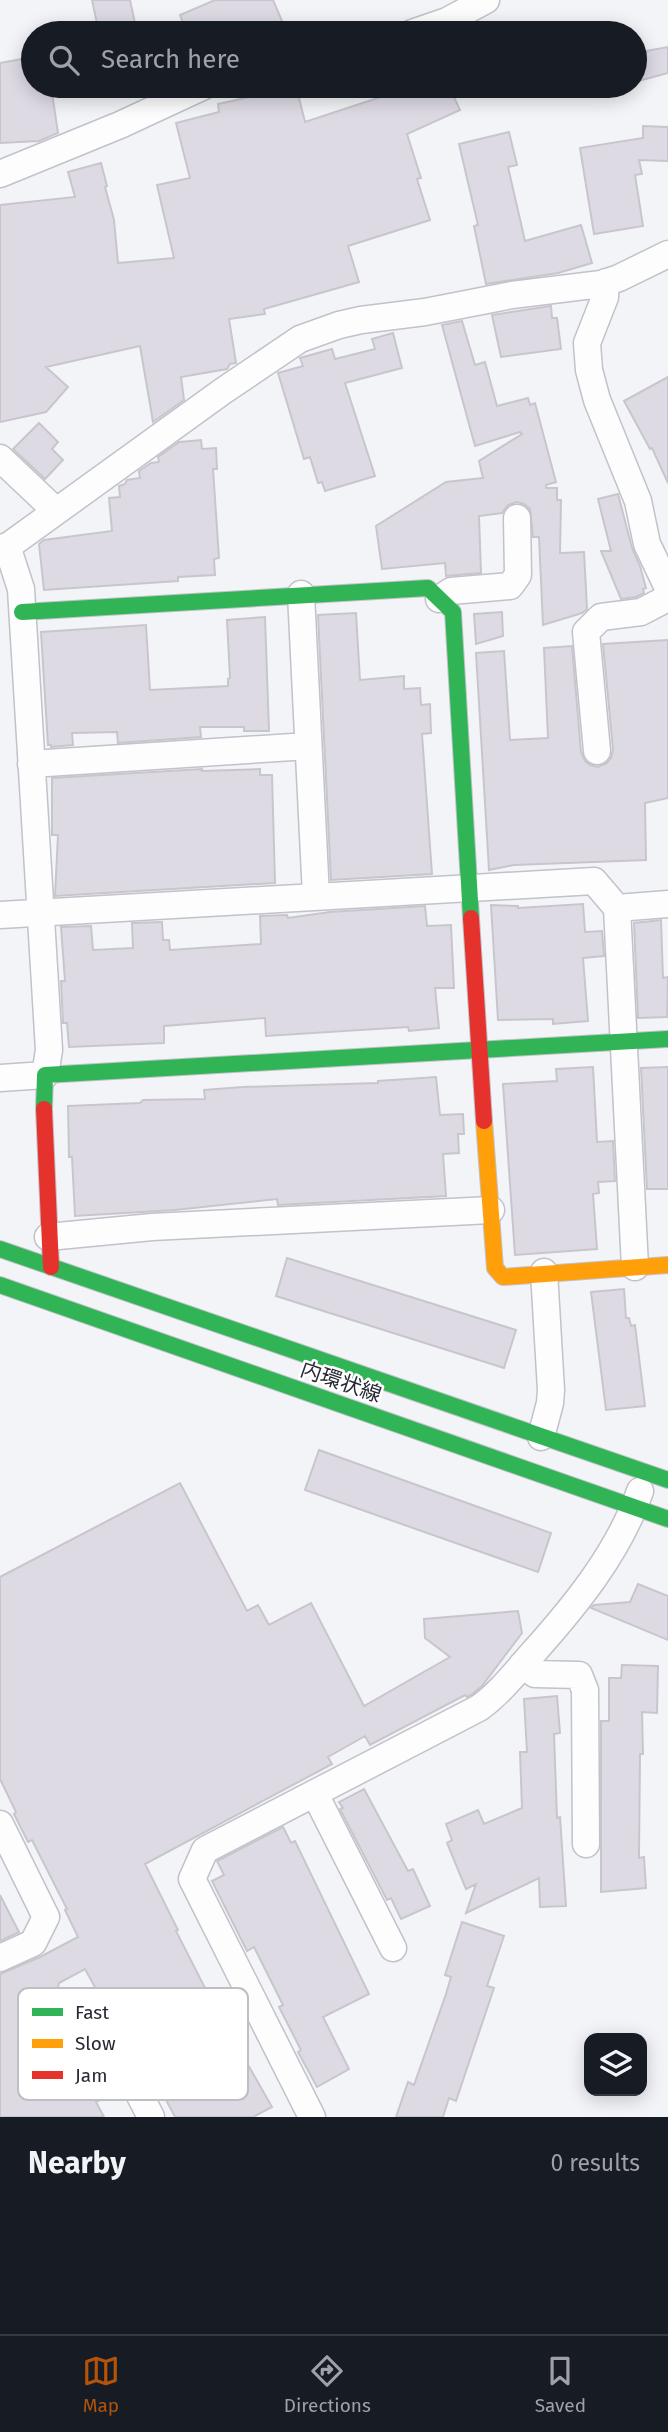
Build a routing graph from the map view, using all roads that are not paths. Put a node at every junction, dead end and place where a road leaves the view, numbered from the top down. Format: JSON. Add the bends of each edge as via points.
{"nodes":[{"id":1,"x":486,"y":0,"type":"edge"},
{"id":2,"x":449,"y":21,"type":"edge"},
{"id":3,"x":178,"y":98,"type":"edge"},
{"id":4,"x":0,"y":174,"type":"edge"},
{"id":5,"x":668,"y":254,"type":"edge"},
{"id":6,"x":606,"y":282,"type":"junction"},
{"id":7,"x":0,"y":458,"type":"edge"},
{"id":8,"x":56,"y":511,"type":"junction"},
{"id":9,"x":517,"y":518,"type":"dead end"},
{"id":10,"x":4,"y":549,"type":"edge"},
{"id":11,"x":668,"y":588,"type":"edge"},
{"id":12,"x":300,"y":593,"type":"junction"},
{"id":13,"x":668,"y":595,"type":"edge"},
{"id":14,"x":439,"y":598,"type":"junction"},
{"id":15,"x":22,"y":612,"type":"junction"},
{"id":16,"x":308,"y":746,"type":"junction"},
{"id":17,"x":597,"y":751,"type":"dead end"},
{"id":18,"x":31,"y":764,"type":"junction"},
{"id":19,"x":470,"y":888,"type":"junction"},
{"id":20,"x":316,"y":896,"type":"junction"},
{"id":21,"x":668,"y":904,"type":"edge"},
{"id":22,"x":617,"y":908,"type":"junction"},
{"id":23,"x":39,"y":912,"type":"junction"},
{"id":24,"x":0,"y":915,"type":"edge"},
{"id":25,"x":668,"y":1039,"type":"edge"},
{"id":26,"x":623,"y":1041,"type":"junction"},
{"id":27,"x":479,"y":1049,"type":"junction"},
{"id":28,"x":45,"y":1075,"type":"junction"},
{"id":29,"x":0,"y":1078,"type":"edge"},
{"id":30,"x":491,"y":1210,"type":"junction"},
{"id":31,"x":48,"y":1237,"type":"junction"},
{"id":32,"x":0,"y":1249,"type":"edge"},
{"id":33,"x":668,"y":1265,"type":"edge"},
{"id":34,"x":51,"y":1267,"type":"junction"},
{"id":35,"x":635,"y":1267,"type":"junction"},
{"id":36,"x":544,"y":1272,"type":"junction"},
{"id":37,"x":0,"y":1285,"type":"edge"},
{"id":38,"x":541,"y":1437,"type":"junction"},
{"id":39,"x":657,"y":1477,"type":"edge"},
{"id":40,"x":635,"y":1507,"type":"junction"},
{"id":41,"x":668,"y":1519,"type":"edge"},
{"id":42,"x":522,"y":1665,"type":"junction"},
{"id":43,"x":315,"y":1794,"type":"junction"},
{"id":44,"x":0,"y":1824,"type":"edge"},
{"id":45,"x":586,"y":1844,"type":"dead end"},
{"id":46,"x":393,"y":1948,"type":"dead end"},
{"id":47,"x":0,"y":1958,"type":"edge"},
{"id":48,"x":247,"y":1988,"type":"edge"},
{"id":49,"x":248,"y":1990,"type":"edge"},
{"id":50,"x":142,"y":2100,"type":"edge"},
{"id":51,"x":151,"y":2117,"type":"edge"},
{"id":52,"x":312,"y":2117,"type":"edge"}],
"edges":[{"from":1,"to":2,"type":"street"},
{"from":3,"to":4,"type":"street"},
{"from":5,"to":6,"type":"street"},
{"from":6,"to":8,"type":"street","via":[[361,320],[300,339]]},
{"from":6,"to":11,"type":"street","via":[[602,308],[587,343],[589,370],[638,501],[647,544]]},
{"from":7,"to":8,"type":"street"},
{"from":8,"to":10,"type":"street"},
{"from":9,"to":14,"type":"street","via":[[519,575],[510,586],[452,592]]},
{"from":10,"to":15,"type":"street","via":[[21,589]]},
{"from":12,"to":14,"type":"street","via":[[428,588]]},
{"from":12,"to":15,"type":"street"},
{"from":12,"to":16,"type":"street"},
{"from":13,"to":17,"type":"street","via":[[641,612],[601,617],[586,632]]},
{"from":14,"to":19,"type":"street","via":[[453,612]]},
{"from":15,"to":18,"type":"street"},
{"from":16,"to":18,"type":"street"},
{"from":16,"to":20,"type":"street"},
{"from":18,"to":23,"type":"street"},
{"from":19,"to":20,"type":"street"},
{"from":19,"to":22,"type":"street","via":[[594,881]]},
{"from":19,"to":27,"type":"street"},
{"from":20,"to":23,"type":"street"},
{"from":21,"to":22,"type":"street"},
{"from":22,"to":26,"type":"street"},
{"from":23,"to":24,"type":"street"},
{"from":23,"to":28,"type":"street","via":[[49,1050]]},
{"from":25,"to":26,"type":"street"},
{"from":26,"to":27,"type":"street"},
{"from":26,"to":35,"type":"street"},
{"from":27,"to":28,"type":"street"},
{"from":27,"to":30,"type":"street"},
{"from":28,"to":29,"type":"street"},
{"from":28,"to":31,"type":"street"},
{"from":30,"to":31,"type":"street","via":[[152,1227]]},
{"from":30,"to":36,"type":"street","via":[[495,1268],[503,1277]]},
{"from":31,"to":34,"type":"street"},
{"from":32,"to":34,"type":"street","name":"内環状線"},
{"from":33,"to":35,"type":"street"},
{"from":34,"to":38,"type":"street","name":"内環状線"},
{"from":35,"to":36,"type":"street"},
{"from":36,"to":38,"type":"street","via":[[551,1390]]},
{"from":37,"to":40,"type":"street","name":"内環状線"},
{"from":38,"to":39,"type":"street","name":"内環状線"},
{"from":39,"to":40,"type":"street"},
{"from":40,"to":41,"type":"street","name":"内環状線"},
{"from":40,"to":42,"type":"street","via":[[608,1558]]},
{"from":42,"to":43,"type":"street","via":[[479,1708]]},
{"from":42,"to":45,"type":"street","via":[[535,1674],[579,1675],[585,1690]]},
{"from":43,"to":46,"type":"street"},
{"from":43,"to":48,"type":"street","via":[[205,1850],[192,1879]]},
{"from":44,"to":47,"type":"street","via":[[46,1917],[33,1943]]},
{"from":49,"to":52,"type":"street"},
{"from":50,"to":51,"type":"street"}]}
